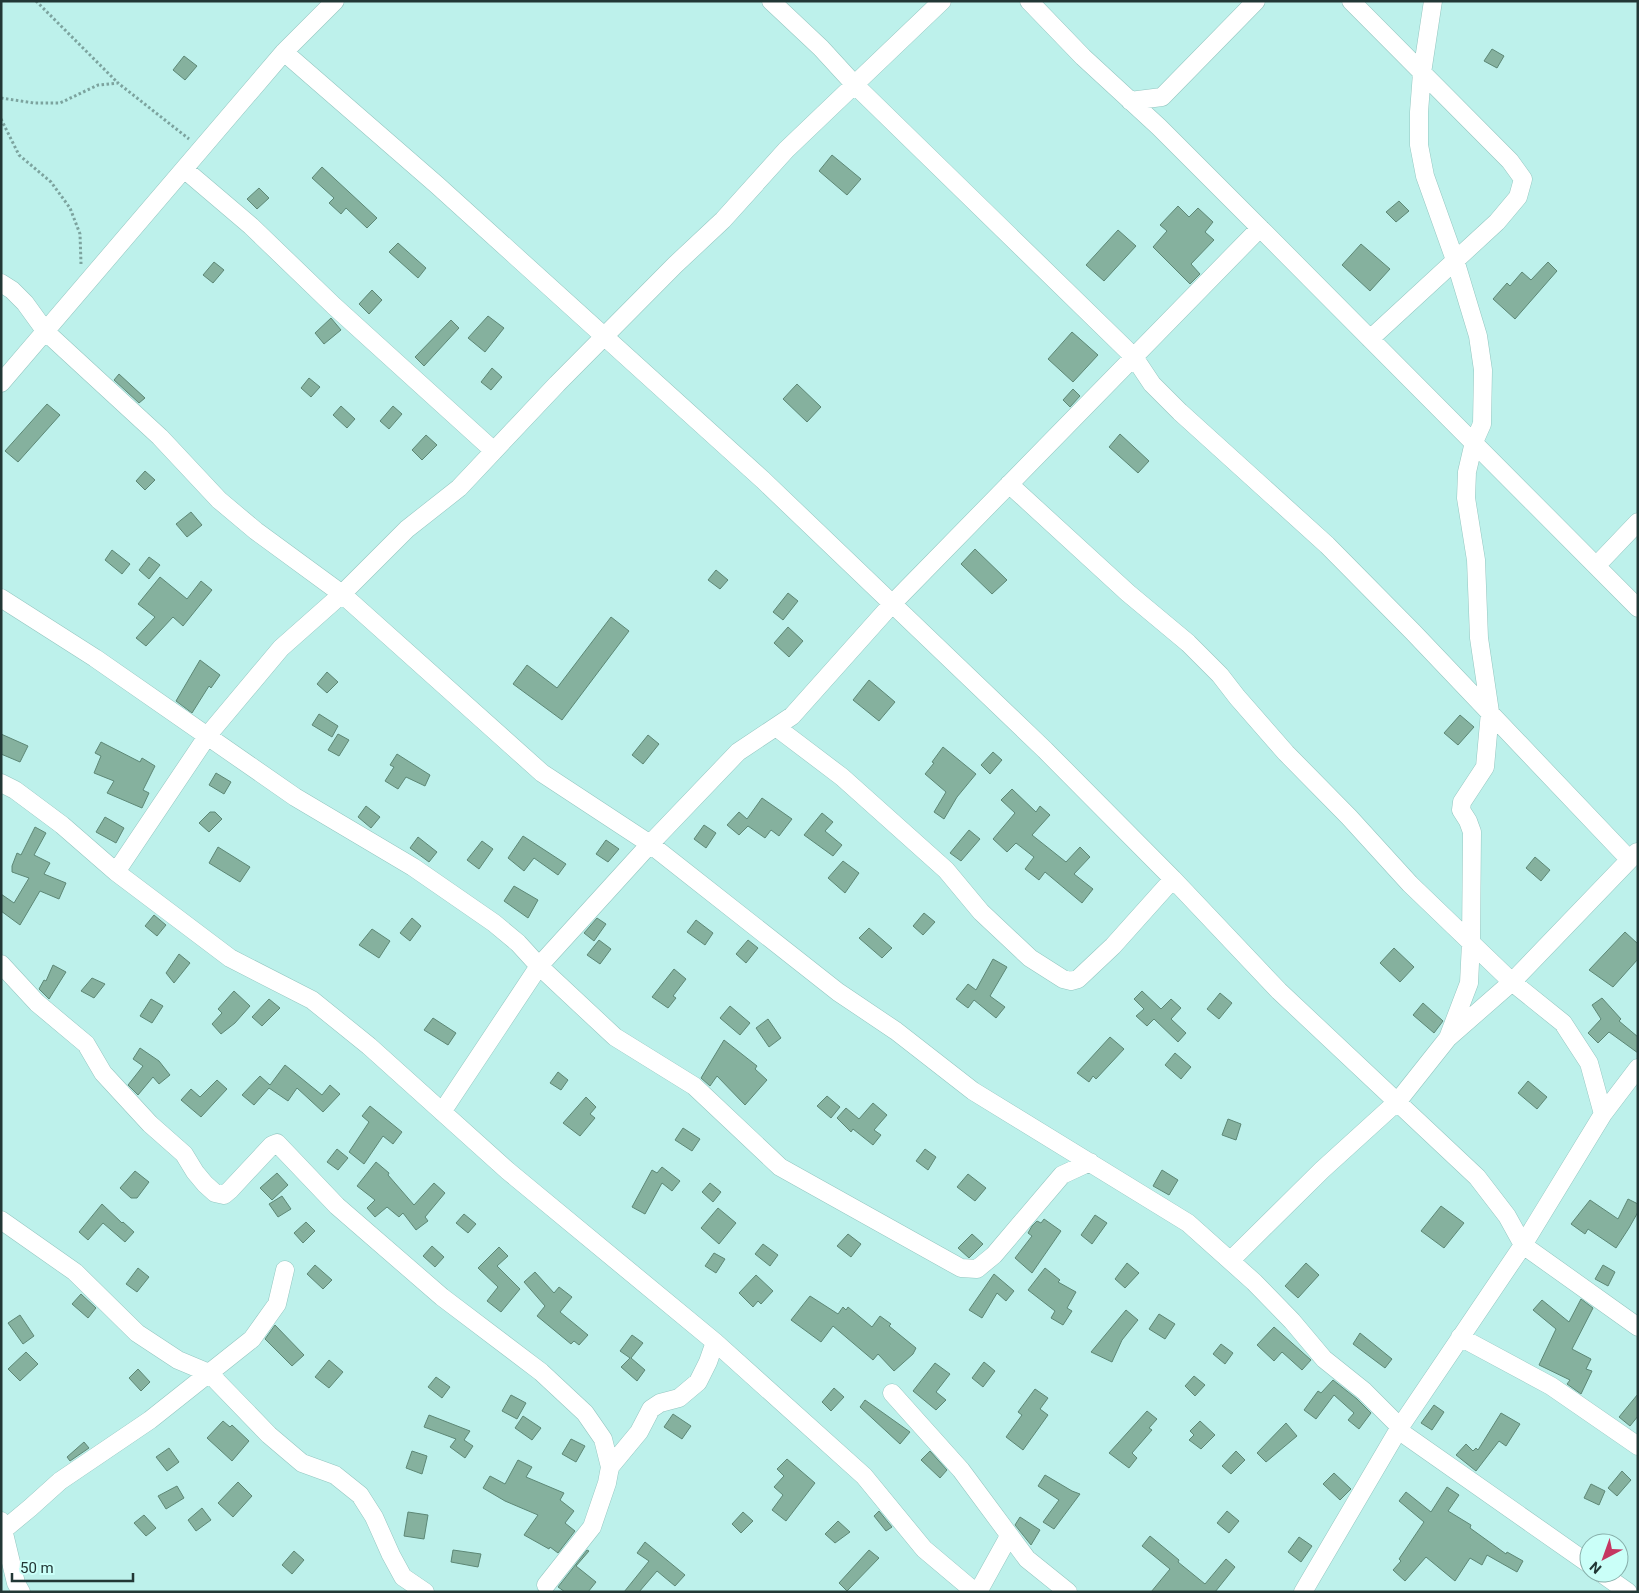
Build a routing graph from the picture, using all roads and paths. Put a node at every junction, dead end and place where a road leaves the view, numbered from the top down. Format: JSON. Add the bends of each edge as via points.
{"nodes":[{"id":1,"x":36,"y":1,"type":"edge"},
{"id":2,"x":335,"y":1,"type":"edge"},
{"id":3,"x":771,"y":1,"type":"edge"},
{"id":4,"x":942,"y":1,"type":"edge"},
{"id":5,"x":1029,"y":1,"type":"edge"},
{"id":6,"x":1256,"y":1,"type":"edge"},
{"id":7,"x":1350,"y":1,"type":"edge"},
{"id":8,"x":1433,"y":1,"type":"edge"},
{"id":9,"x":284,"y":52,"type":"junction"},
{"id":10,"x":1422,"y":73,"type":"junction"},
{"id":11,"x":118,"y":83,"type":"junction"},
{"id":12,"x":854,"y":84,"type":"junction"},
{"id":13,"x":1162,"y":97,"type":"junction"},
{"id":14,"x":1,"y":98,"type":"edge"},
{"id":15,"x":1130,"y":101,"type":"junction"},
{"id":16,"x":1,"y":119,"type":"edge"},
{"id":17,"x":1159,"y":128,"type":"junction"},
{"id":18,"x":201,"y":149,"type":"junction"},
{"id":19,"x":184,"y":169,"type":"junction"},
{"id":20,"x":1260,"y":228,"type":"junction"},
{"id":21,"x":1455,"y":260,"type":"junction"},
{"id":22,"x":1,"y":283,"type":"edge"},
{"id":23,"x":86,"y":284,"type":"junction"},
{"id":24,"x":46,"y":332,"type":"junction"},
{"id":25,"x":605,"y":336,"type":"junction"},
{"id":26,"x":1370,"y":339,"type":"junction"},
{"id":27,"x":1134,"y":357,"type":"junction"},
{"id":28,"x":1,"y":383,"type":"edge"},
{"id":29,"x":1474,"y":442,"type":"junction"},
{"id":30,"x":494,"y":451,"type":"junction"},
{"id":31,"x":1009,"y":484,"type":"junction"},
{"id":32,"x":1638,"y":522,"type":"edge"},
{"id":33,"x":1597,"y":565,"type":"junction"},
{"id":34,"x":342,"y":594,"type":"junction"},
{"id":35,"x":1,"y":598,"type":"edge"},
{"id":36,"x":892,"y":604,"type":"junction"},
{"id":37,"x":1638,"y":608,"type":"edge"},
{"id":38,"x":1490,"y":712,"type":"junction"},
{"id":39,"x":776,"y":727,"type":"junction"},
{"id":40,"x":208,"y":735,"type":"junction"},
{"id":41,"x":1,"y":783,"type":"edge"},
{"id":42,"x":650,"y":844,"type":"junction"},
{"id":43,"x":1634,"y":855,"type":"edge"},
{"id":44,"x":116,"y":872,"type":"junction"},
{"id":45,"x":1173,"y":879,"type":"junction"},
{"id":46,"x":1471,"y":943,"type":"junction"},
{"id":47,"x":1,"y":964,"type":"edge"},
{"id":48,"x":540,"y":966,"type":"junction"},
{"id":49,"x":1512,"y":982,"type":"junction"},
{"id":50,"x":1448,"y":1038,"type":"junction"},
{"id":51,"x":1638,"y":1068,"type":"edge"},
{"id":52,"x":1398,"y":1101,"type":"junction"},
{"id":53,"x":442,"y":1112,"type":"junction"},
{"id":54,"x":1603,"y":1114,"type":"junction"},
{"id":55,"x":1090,"y":1162,"type":"junction"},
{"id":56,"x":1,"y":1220,"type":"edge"},
{"id":57,"x":1523,"y":1245,"type":"junction"},
{"id":58,"x":1231,"y":1260,"type":"junction"},
{"id":59,"x":285,"y":1270,"type":"dead end"},
{"id":60,"x":1638,"y":1328,"type":"edge"},
{"id":61,"x":1460,"y":1336,"type":"junction"},
{"id":62,"x":715,"y":1342,"type":"junction"},
{"id":63,"x":209,"y":1373,"type":"junction"},
{"id":64,"x":892,"y":1393,"type":"dead end"},
{"id":65,"x":1399,"y":1429,"type":"junction"},
{"id":66,"x":1638,"y":1446,"type":"edge"},
{"id":67,"x":610,"y":1467,"type":"junction"},
{"id":68,"x":2,"y":1528,"type":"edge"},
{"id":69,"x":1009,"y":1536,"type":"junction"},
{"id":70,"x":1579,"y":1557,"type":"edge"},
{"id":71,"x":1615,"y":1583,"type":"edge"},
{"id":72,"x":546,"y":1585,"type":"dead end"},
{"id":73,"x":20,"y":1592,"type":"edge"},
{"id":74,"x":425,"y":1592,"type":"edge"},
{"id":75,"x":977,"y":1592,"type":"edge"},
{"id":76,"x":1068,"y":1592,"type":"edge"},
{"id":77,"x":1303,"y":1592,"type":"edge"},
{"id":78,"x":1628,"y":1592,"type":"edge"}],
"edges":[{"from":1,"to":11,"type":"path"},
{"from":2,"to":9,"type":"street"},
{"from":3,"to":12,"type":"street"},
{"from":4,"to":12,"type":"street"},
{"from":5,"to":15,"type":"street"},
{"from":6,"to":13,"type":"street"},
{"from":7,"to":10,"type":"street"},
{"from":8,"to":10,"type":"street"},
{"from":9,"to":18,"type":"street"},
{"from":9,"to":25,"type":"street"},
{"from":10,"to":21,"type":"street","via":[[1419,145],[1425,176]]},
{"from":10,"to":21,"type":"street","via":[[1510,161],[1523,179],[1518,197],[1497,222]]},
{"from":11,"to":14,"type":"path","via":[[98,85],[60,103]]},
{"from":11,"to":18,"type":"path"},
{"from":12,"to":25,"type":"street"},
{"from":12,"to":27,"type":"street"},
{"from":13,"to":15,"type":"street"},
{"from":13,"to":17,"type":"street"},
{"from":15,"to":17,"type":"street"},
{"from":16,"to":23,"type":"path","via":[[19,155],[51,182],[70,208],[80,234]]},
{"from":17,"to":20,"type":"street"},
{"from":18,"to":19,"type":"street"},
{"from":19,"to":23,"type":"street"},
{"from":19,"to":30,"type":"street","via":[[251,226]]},
{"from":20,"to":26,"type":"street"},
{"from":20,"to":27,"type":"street"},
{"from":21,"to":26,"type":"street"},
{"from":21,"to":29,"type":"street","via":[[1478,336],[1483,370],[1482,424]]},
{"from":22,"to":24,"type":"street","via":[[25,303]]},
{"from":23,"to":24,"type":"street"},
{"from":24,"to":28,"type":"street"},
{"from":24,"to":34,"type":"street","via":[[160,437],[219,500]]},
{"from":25,"to":30,"type":"street"},
{"from":25,"to":36,"type":"street","via":[[763,480]]},
{"from":26,"to":29,"type":"street"},
{"from":27,"to":31,"type":"street"},
{"from":27,"to":38,"type":"street","via":[[1152,384],[1180,412],[1326,545]]},
{"from":29,"to":33,"type":"street"},
{"from":29,"to":38,"type":"street","via":[[1467,472],[1466,498],[1476,560],[1479,638]]},
{"from":30,"to":34,"type":"street","via":[[459,488],[407,529]]},
{"from":31,"to":36,"type":"street"},
{"from":31,"to":46,"type":"street","via":[[1188,643],[1220,675],[1286,753],[1410,884]]},
{"from":32,"to":33,"type":"street"},
{"from":33,"to":37,"type":"street"},
{"from":34,"to":40,"type":"street","via":[[281,648]]},
{"from":34,"to":42,"type":"street","via":[[542,773]]},
{"from":35,"to":40,"type":"street"},
{"from":36,"to":39,"type":"street","via":[[792,716]]},
{"from":36,"to":45,"type":"street","via":[[1045,750]]},
{"from":38,"to":43,"type":"street"},
{"from":38,"to":46,"type":"street","via":[[1485,767],[1462,802],[1461,810],[1472,832]]},
{"from":39,"to":42,"type":"street","via":[[738,752]]},
{"from":39,"to":45,"type":"street","via":[[842,776],[946,870],[981,912],[1030,958],[1063,979],[1078,979],[1113,946]]},
{"from":40,"to":44,"type":"street"},
{"from":40,"to":48,"type":"street","via":[[295,797],[413,867],[478,912],[518,942]]},
{"from":41,"to":44,"type":"street","via":[[62,825]]},
{"from":42,"to":48,"type":"street"},
{"from":42,"to":55,"type":"street","via":[[838,992],[896,1031],[973,1091]]},
{"from":43,"to":49,"type":"street"},
{"from":44,"to":53,"type":"street","via":[[230,958],[312,1000]]},
{"from":45,"to":52,"type":"street","via":[[1279,991]]},
{"from":46,"to":49,"type":"street"},
{"from":46,"to":50,"type":"street","via":[[1468,983]]},
{"from":47,"to":67,"type":"street","via":[[37,1003],[86,1044],[103,1072],[150,1124],[184,1154],[195,1172],[215,1193],[224,1195],[277,1143],[345,1212],[442,1297],[540,1372],[585,1413],[603,1439]]},
{"from":48,"to":53,"type":"street"},
{"from":48,"to":55,"type":"street","via":[[614,1037],[694,1086],[780,1167],[960,1268],[978,1269],[994,1255],[1062,1174]]},
{"from":49,"to":50,"type":"street"},
{"from":49,"to":54,"type":"street","via":[[1564,1022],[1589,1063]]},
{"from":50,"to":52,"type":"street"},
{"from":51,"to":54,"type":"street"},
{"from":52,"to":57,"type":"street","via":[[1478,1177],[1507,1216]]},
{"from":52,"to":58,"type":"street"},
{"from":53,"to":62,"type":"street","via":[[508,1171]]},
{"from":54,"to":57,"type":"street"},
{"from":55,"to":58,"type":"street","via":[[1188,1223]]},
{"from":56,"to":63,"type":"street","via":[[75,1272],[137,1333],[178,1360]]},
{"from":57,"to":60,"type":"street"},
{"from":57,"to":61,"type":"street"},
{"from":58,"to":65,"type":"street","via":[[1292,1321],[1324,1359],[1364,1391]]},
{"from":59,"to":63,"type":"street","via":[[277,1304],[252,1339]]},
{"from":61,"to":65,"type":"street"},
{"from":61,"to":66,"type":"street","via":[[1551,1386]]},
{"from":62,"to":67,"type":"street","via":[[698,1382],[679,1398],[651,1409],[639,1432]]},
{"from":62,"to":75,"type":"street","via":[[864,1476],[924,1550]]},
{"from":63,"to":68,"type":"street","via":[[150,1420],[60,1481]]},
{"from":63,"to":74,"type":"street","via":[[302,1463],[334,1476],[360,1495],[403,1577]]},
{"from":64,"to":69,"type":"street","via":[[961,1470]]},
{"from":65,"to":70,"type":"street"},
{"from":65,"to":77,"type":"street"},
{"from":67,"to":72,"type":"street","via":[[592,1527]]},
{"from":68,"to":73,"type":"street"},
{"from":69,"to":75,"type":"street"},
{"from":69,"to":76,"type":"street","via":[[1027,1559]]},
{"from":71,"to":78,"type":"street"}]}
